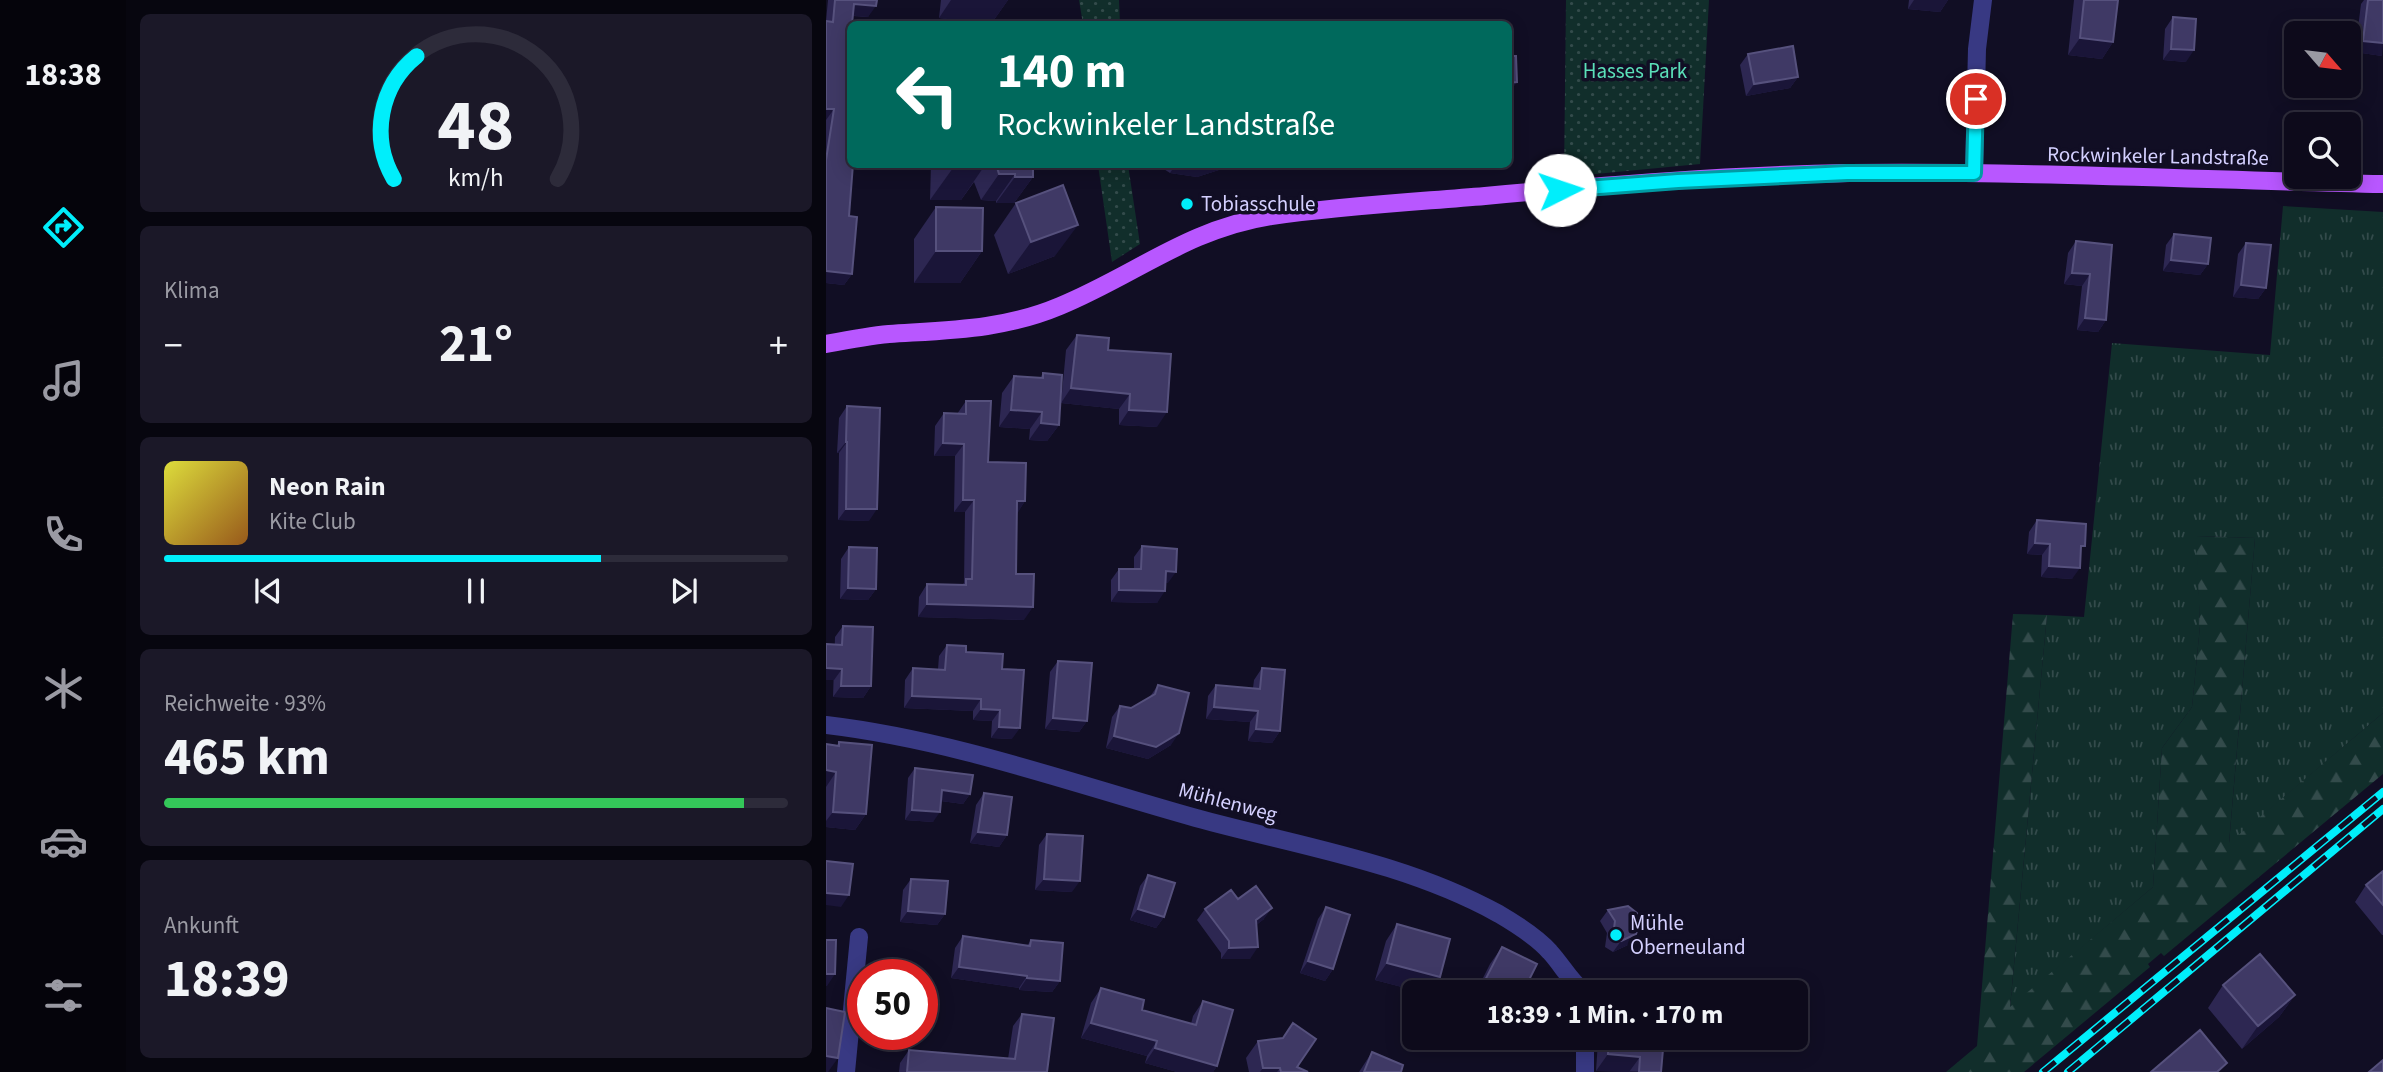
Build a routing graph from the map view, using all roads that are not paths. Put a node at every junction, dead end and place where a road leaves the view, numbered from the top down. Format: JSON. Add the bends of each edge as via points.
{"nodes":[{"id":1,"x":1983,"y":0,"type":"edge"},
{"id":2,"x":1974,"y":173,"type":"junction"},
{"id":3,"x":2383,"y":184,"type":"edge"},
{"id":4,"x":826,"y":344,"type":"edge"},
{"id":5,"x":826,"y":725,"type":"edge"},
{"id":6,"x":859,"y":937,"type":"dead end"},
{"id":7,"x":1574,"y":980,"type":"edge"},
{"id":8,"x":1585,"y":1050,"type":"edge"},
{"id":9,"x":846,"y":1072,"type":"edge"},
{"id":10,"x":1585,"y":1072,"type":"edge"}],
"edges":[{"from":1,"to":2,"type":"street"},
{"from":2,"to":3,"type":"main road","name":"Rockwinkeler Landstraße"},
{"from":2,"to":4,"type":"main road","name":"Rockwinkeler Landstraße","via":[[1678,181],[1269,217],[1188,240],[1061,306],[1028,317],[955,332],[885,334]]},
{"from":5,"to":7,"type":"street","name":"Mühlenweg","via":[[973,753],[1439,885],[1500,915],[1541,942]]},
{"from":6,"to":9,"type":"street"},
{"from":8,"to":10,"type":"street"}]}
